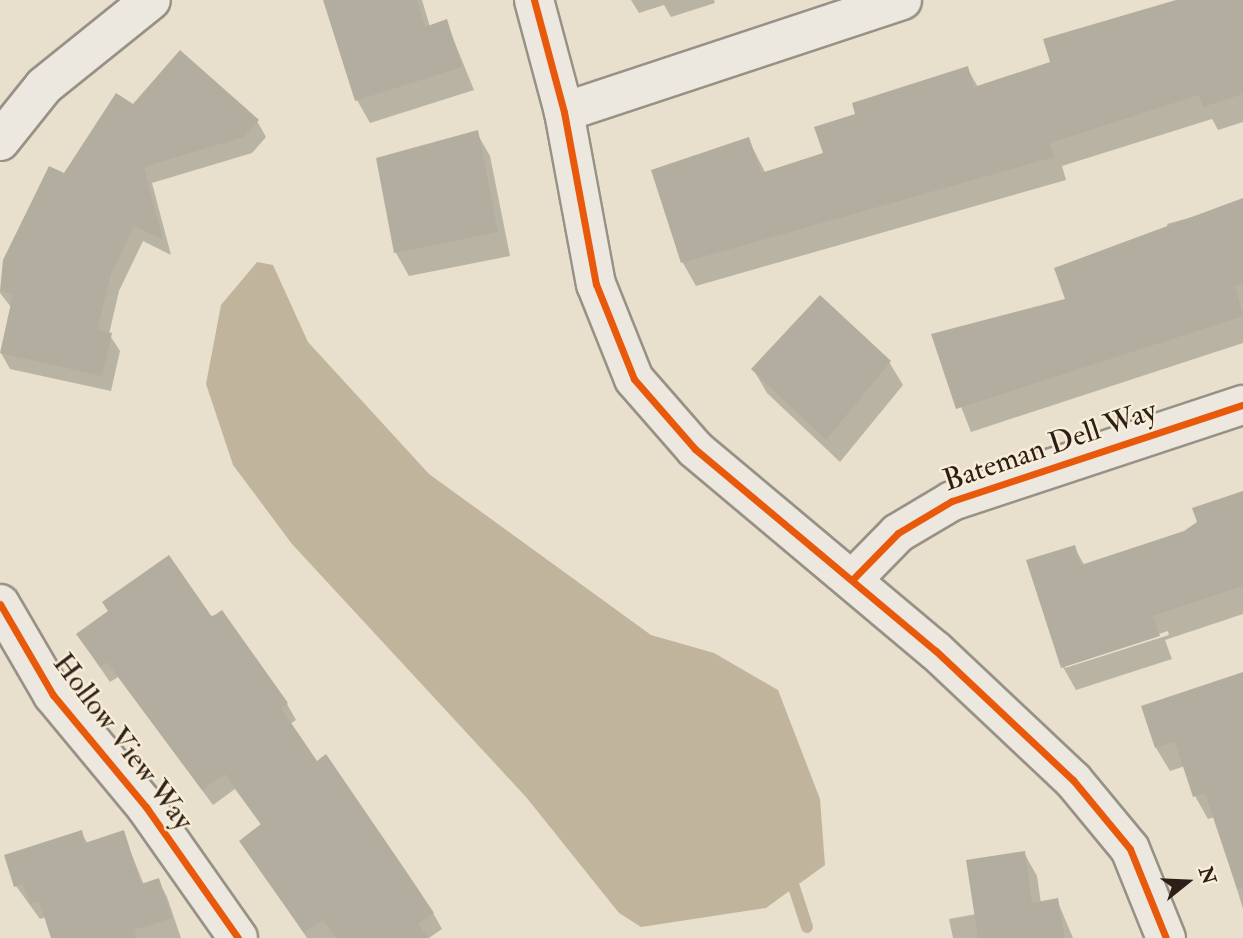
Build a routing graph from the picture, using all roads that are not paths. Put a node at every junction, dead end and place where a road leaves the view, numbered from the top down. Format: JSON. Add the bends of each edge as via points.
{"nodes":[{"id":1,"x":151,"y":0,"type":"edge"},
{"id":2,"x":534,"y":0,"type":"edge"},
{"id":3,"x":902,"y":0,"type":"edge"},
{"id":4,"x":564,"y":113,"type":"junction"},
{"id":5,"x":0,"y":141,"type":"edge"},
{"id":6,"x":1243,"y":405,"type":"edge"},
{"id":7,"x":853,"y":579,"type":"junction"},
{"id":8,"x":0,"y":604,"type":"edge"},
{"id":9,"x":238,"y":938,"type":"edge"},
{"id":10,"x":1166,"y":938,"type":"edge"}],
"edges":[{"from":1,"to":5,"type":"street","via":[[44,86]]},
{"from":2,"to":4,"type":"street"},
{"from":3,"to":4,"type":"street"},
{"from":4,"to":7,"type":"street","via":[[596,284],[634,379],[695,449]]},
{"from":6,"to":7,"type":"street","name":"Bateman Dell Way","via":[[952,501],[898,533]]},
{"from":7,"to":10,"type":"street","via":[[1105,814],[1150,887]]},
{"from":8,"to":9,"type":"street","name":"Hollow View Way","via":[[53,695],[146,807]]}]}
